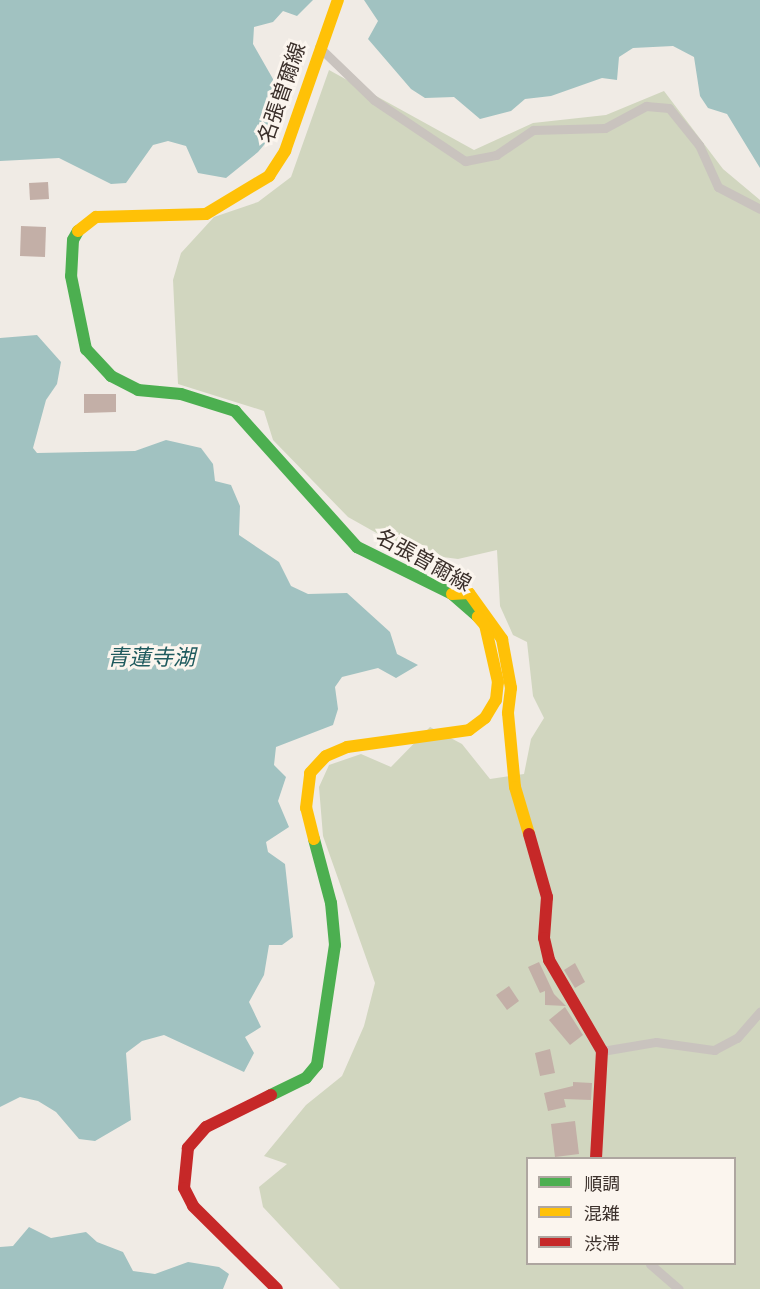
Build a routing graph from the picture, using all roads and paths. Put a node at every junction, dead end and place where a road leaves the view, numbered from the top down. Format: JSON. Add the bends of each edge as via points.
{"nodes":[{"id":1,"x":336,"y":5,"type":"edge"},
{"id":2,"x":319,"y":46,"type":"junction"},
{"id":3,"x":760,"y":209,"type":"edge"},
{"id":4,"x":452,"y":594,"type":"junction"},
{"id":5,"x":760,"y":1012,"type":"edge"},
{"id":6,"x":602,"y":1051,"type":"junction"},
{"id":7,"x":596,"y":1157,"type":"edge"},
{"id":8,"x":652,"y":1265,"type":"edge"},
{"id":9,"x":277,"y":1289,"type":"edge"},
{"id":10,"x":679,"y":1289,"type":"edge"}],
"edges":[{"from":1,"to":2,"type":"main road","name":"名張曽爾線"},
{"from":2,"to":3,"type":"street","via":[[374,100],[465,161],[496,155],[533,130],[605,128],[646,106],[669,108],[699,145],[718,187]]},
{"from":2,"to":4,"type":"main road","name":"名張曽爾線","via":[[285,151],[268,176],[250,191],[206,214],[116,214],[96,217],[81,226],[73,240],[74,311],[86,349],[111,376],[138,390],[181,394],[235,411],[357,547]]},
{"from":4,"to":6,"type":"main road","via":[[469,593],[476,599],[494,621],[502,639],[511,688],[508,713],[515,787],[547,897],[544,938],[549,960]]},
{"from":4,"to":9,"type":"main road","name":"名張曽爾線","via":[[485,624],[498,682],[496,700],[486,718],[469,730],[347,747],[326,756],[310,773],[306,808],[331,903],[335,945],[317,1065],[306,1078],[206,1127],[188,1148],[184,1188],[193,1206]]},
{"from":5,"to":6,"type":"street","via":[[737,1038],[714,1050],[656,1042]]},
{"from":6,"to":7,"type":"main road"},
{"from":8,"to":10,"type":"street"}]}
